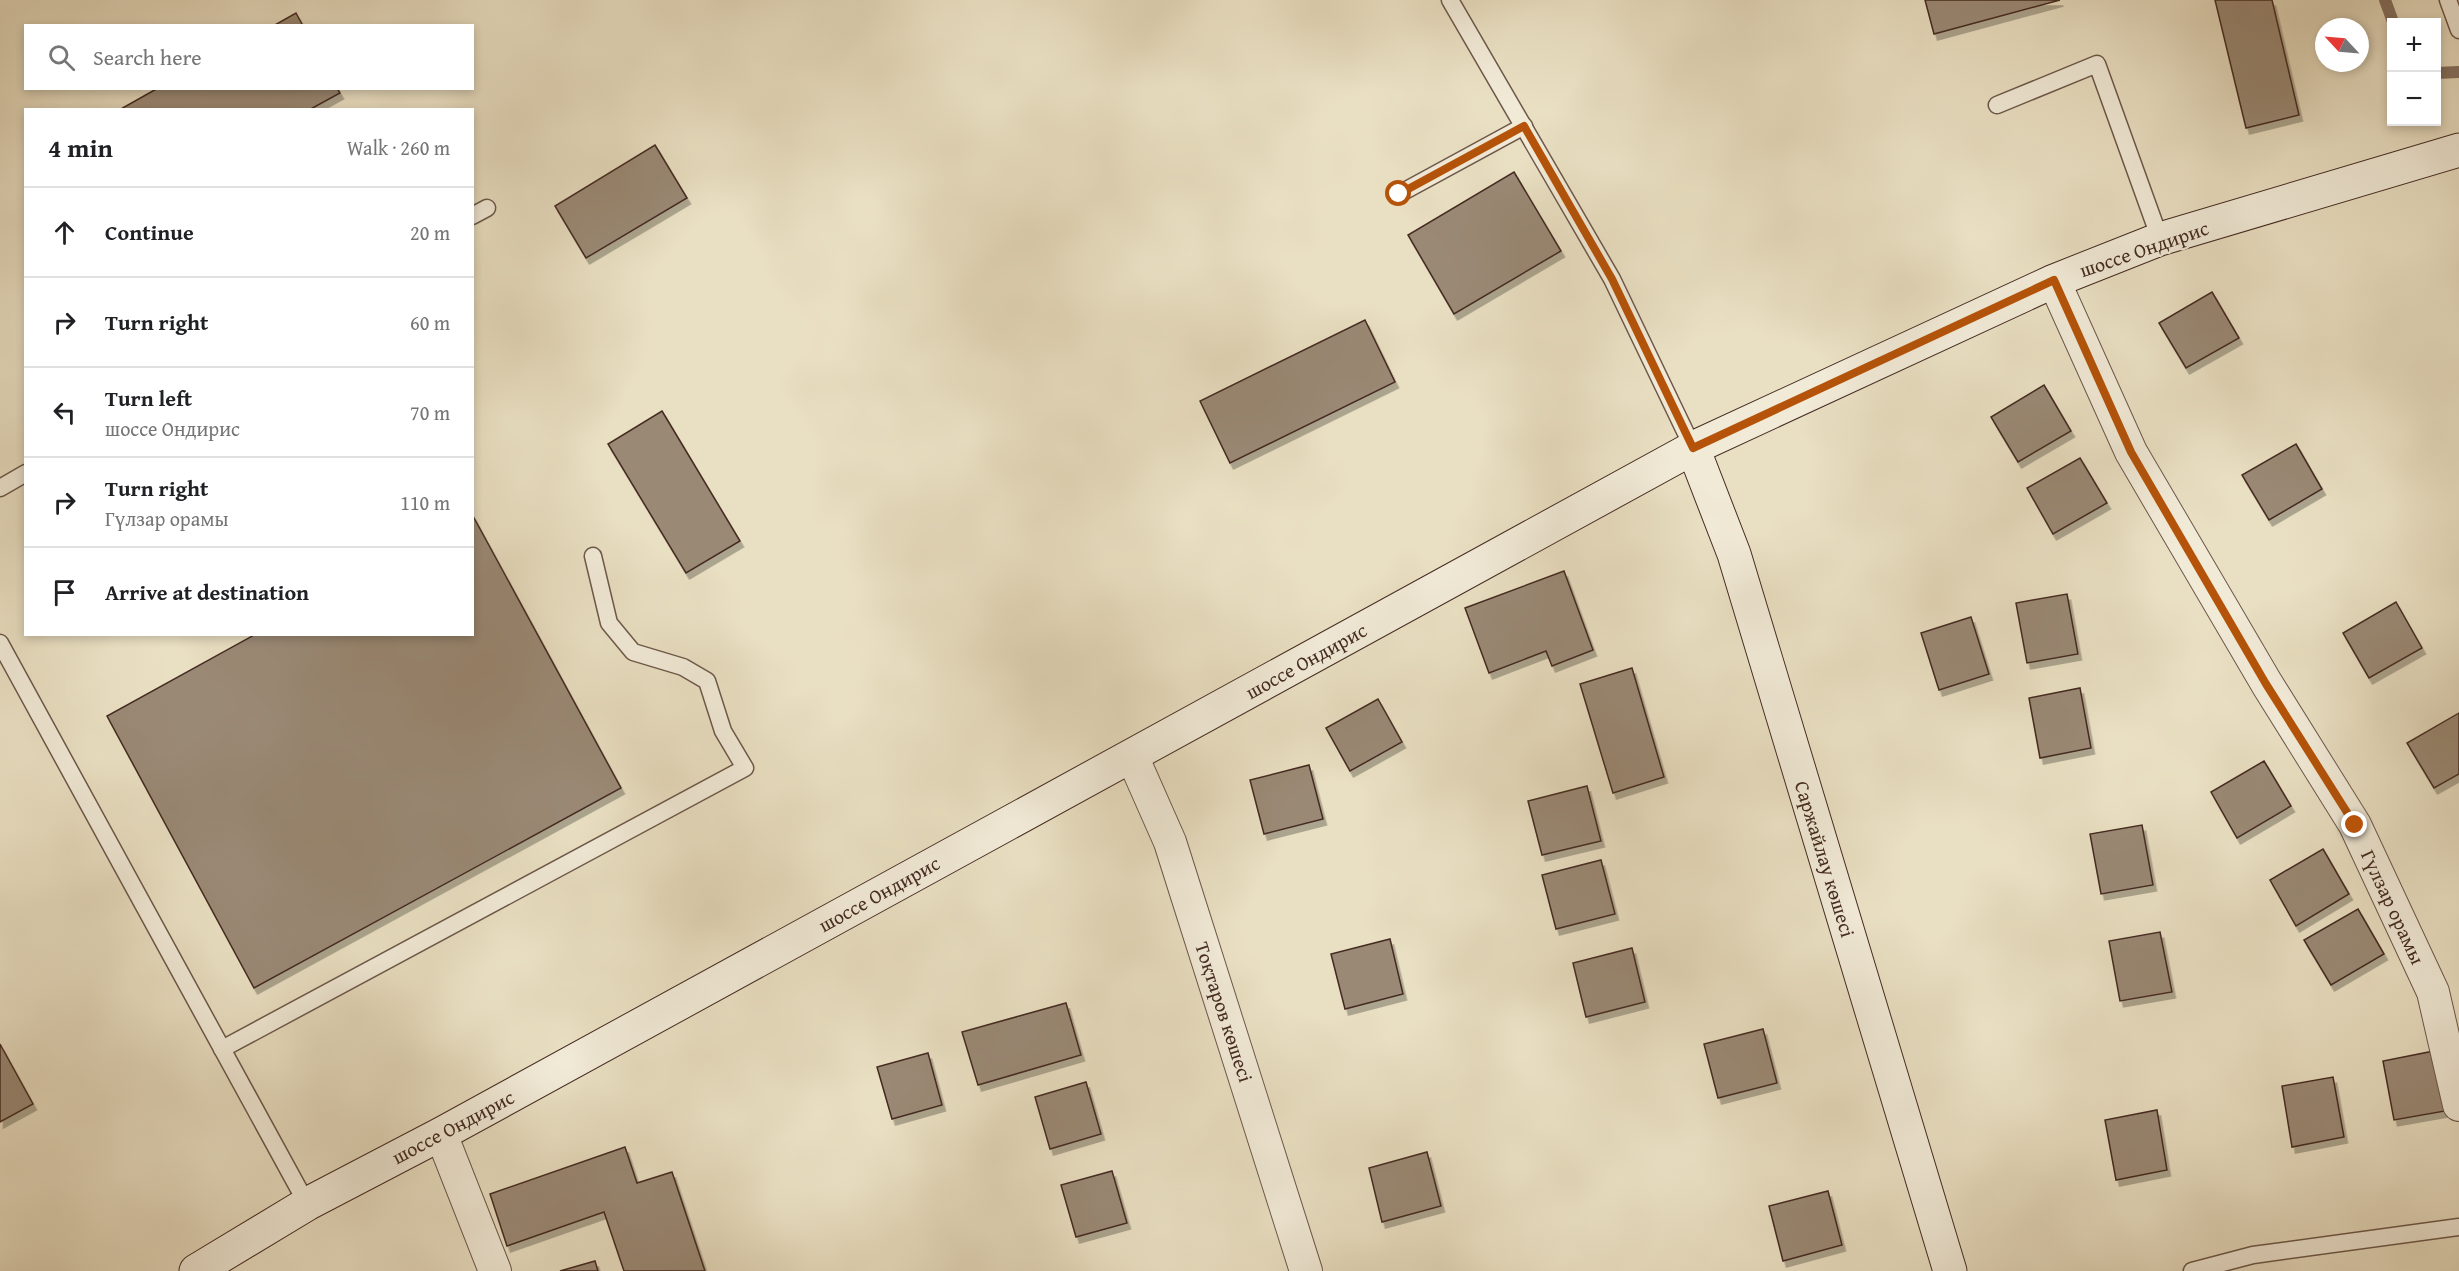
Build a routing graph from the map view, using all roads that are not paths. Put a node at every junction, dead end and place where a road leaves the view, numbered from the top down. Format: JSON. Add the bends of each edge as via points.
{"nodes":[{"id":1,"x":1450,"y":0,"type":"edge"},
{"id":2,"x":2448,"y":0,"type":"edge"},
{"id":3,"x":2459,"y":30,"type":"edge"},
{"id":4,"x":1997,"y":105,"type":"dead end"},
{"id":5,"x":1524,"y":126,"type":"junction"},
{"id":6,"x":2459,"y":150,"type":"edge"},
{"id":7,"x":1399,"y":194,"type":"dead end"},
{"id":8,"x":488,"y":208,"type":"dead end"},
{"id":9,"x":474,"y":215,"type":"edge"},
{"id":10,"x":2160,"y":239,"type":"junction"},
{"id":11,"x":2054,"y":280,"type":"junction"},
{"id":12,"x":1693,"y":448,"type":"junction"},
{"id":13,"x":24,"y":474,"type":"edge"},
{"id":14,"x":0,"y":488,"type":"edge"},
{"id":15,"x":593,"y":556,"type":"dead end"},
{"id":16,"x":0,"y":643,"type":"edge"},
{"id":17,"x":1132,"y":756,"type":"junction"},
{"id":18,"x":222,"y":1049,"type":"junction"},
{"id":19,"x":2459,"y":1105,"type":"edge"},
{"id":20,"x":441,"y":1134,"type":"junction"},
{"id":21,"x":307,"y":1204,"type":"junction"},
{"id":22,"x":2459,"y":1227,"type":"edge"},
{"id":23,"x":196,"y":1271,"type":"edge"},
{"id":24,"x":495,"y":1271,"type":"edge"},
{"id":25,"x":1306,"y":1271,"type":"edge"},
{"id":26,"x":1950,"y":1271,"type":"edge"},
{"id":27,"x":2192,"y":1271,"type":"edge"}],
"edges":[{"from":1,"to":5,"type":"lane"},
{"from":2,"to":3,"type":"lane"},
{"from":4,"to":10,"type":"lane","via":[[2097,64]]},
{"from":5,"to":7,"type":"lane"},
{"from":5,"to":12,"type":"lane","via":[[1612,279]]},
{"from":6,"to":10,"type":"main road","name":"шоссе Ондирис"},
{"from":8,"to":9,"type":"lane"},
{"from":10,"to":11,"type":"main road","name":"шоссе Ондирис"},
{"from":11,"to":12,"type":"main road","name":"шоссе Ондирис"},
{"from":11,"to":19,"type":"street","name":"Гүлзар орамы","via":[[2131,452],[2266,684],[2355,825],[2433,992]]},
{"from":12,"to":17,"type":"main road","name":"шоссе Ондирис"},
{"from":12,"to":26,"type":"main road","name":"Саржайлау көшесі","via":[[1734,554]]},
{"from":13,"to":14,"type":"lane"},
{"from":15,"to":18,"type":"lane","via":[[609,623],[633,652],[683,667],[707,681],[723,731],[745,768]]},
{"from":16,"to":18,"type":"lane"},
{"from":17,"to":20,"type":"main road","name":"шоссе Ондирис"},
{"from":17,"to":25,"type":"street","name":"Тоқтаров көшесі","via":[[1170,842]]},
{"from":18,"to":21,"type":"lane"},
{"from":20,"to":21,"type":"main road","name":"шоссе Ондирис"},
{"from":20,"to":24,"type":"street"},
{"from":21,"to":23,"type":"main road","name":"шоссе Ондирис"},
{"from":22,"to":27,"type":"lane","via":[[2253,1256]]}]}
